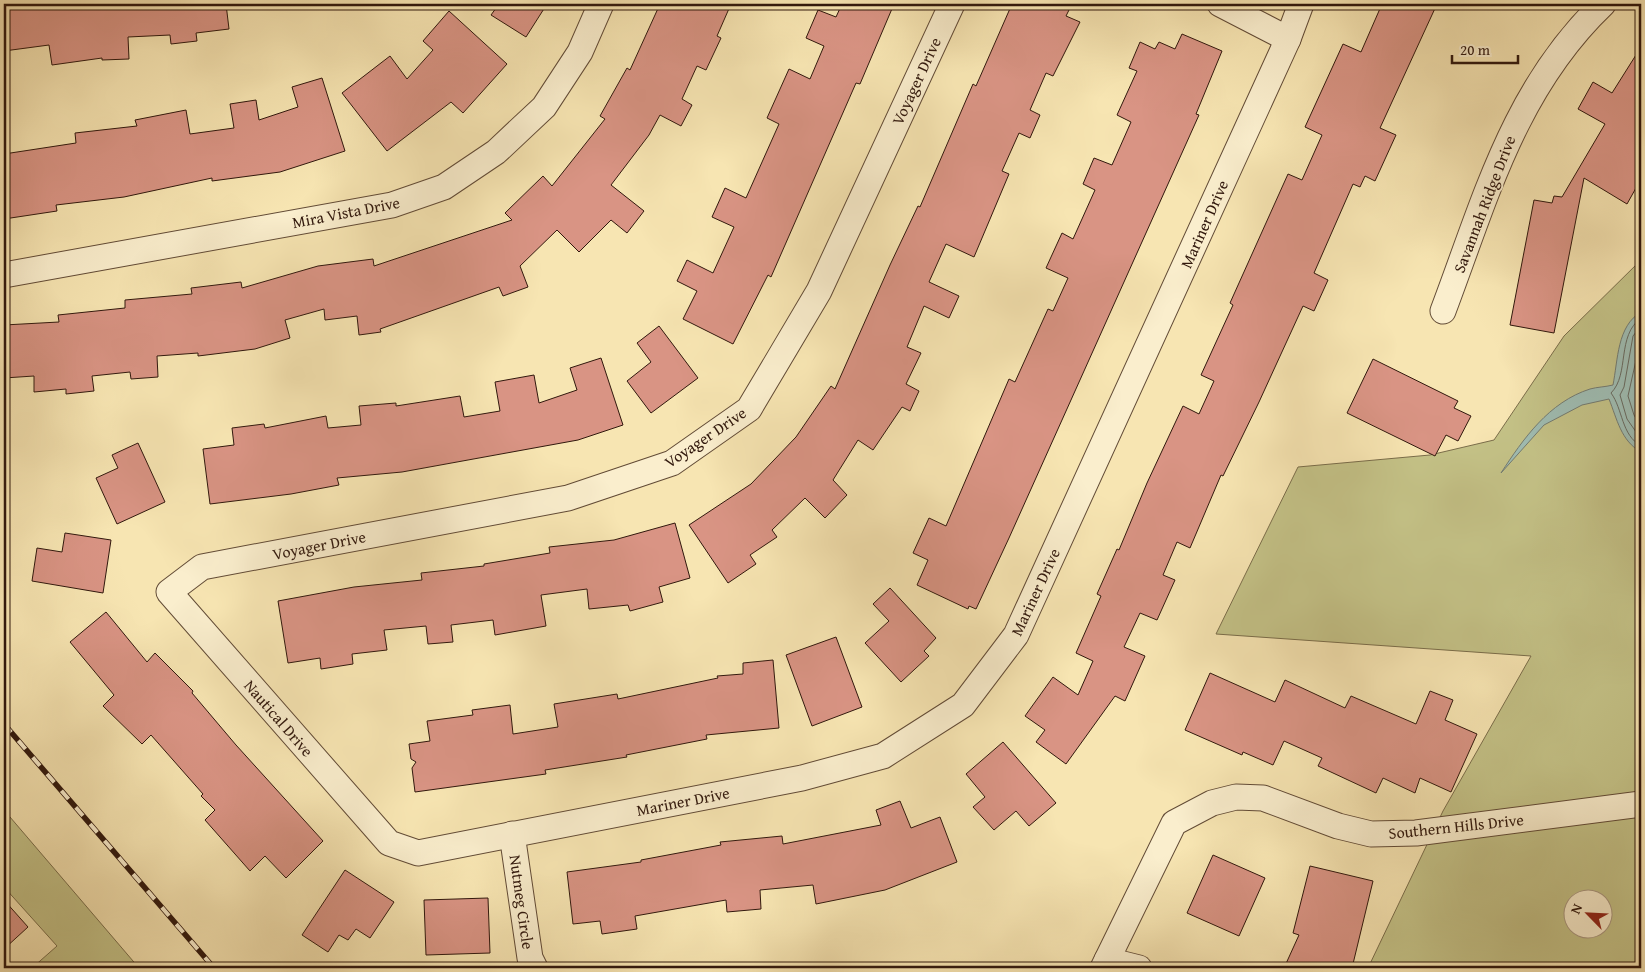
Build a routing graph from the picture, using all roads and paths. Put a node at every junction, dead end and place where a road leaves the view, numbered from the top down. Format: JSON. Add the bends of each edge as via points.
{"nodes":[{"id":1,"x":601,"y":4,"type":"edge"},
{"id":2,"x":952,"y":4,"type":"edge"},
{"id":3,"x":1220,"y":4,"type":"edge"},
{"id":4,"x":1301,"y":4,"type":"edge"},
{"id":5,"x":1603,"y":4,"type":"edge"},
{"id":6,"x":1288,"y":39,"type":"junction"},
{"id":7,"x":4,"y":275,"type":"edge"},
{"id":8,"x":1443,"y":311,"type":"dead end"},
{"id":9,"x":169,"y":592,"type":"joint"},
{"id":10,"x":1641,"y":804,"type":"edge"},
{"id":11,"x":512,"y":834,"type":"junction"},
{"id":12,"x":389,"y":843,"type":"joint"},
{"id":13,"x":1105,"y":964,"type":"edge"},
{"id":14,"x":534,"y":968,"type":"edge"},
{"id":15,"x":1139,"y":968,"type":"edge"}],
"edges":[{"from":1,"to":7,"type":"street","name":"Mira Vista Drive","via":[[580,52],[544,107],[496,152],[444,187],[392,205]]},
{"from":2,"to":9,"type":"street","name":"Voyager Drive","via":[[819,291],[749,409],[672,463],[568,498],[202,567]]},
{"from":3,"to":6,"type":"street"},
{"from":4,"to":6,"type":"street","name":"Mariner Drive"},
{"from":5,"to":8,"type":"street","name":"Savannah Ridge Drive","via":[[1560,53],[1534,89],[1514,126],[1489,182]]},
{"from":6,"to":11,"type":"street","name":"Mariner Drive","via":[[1016,635],[963,705],[883,756],[802,778]]},
{"from":9,"to":12,"type":"street","name":"Nautical Drive"},
{"from":10,"to":13,"type":"street","name":"Southern Hills Drive","via":[[1416,833],[1371,834],[1338,826],[1263,798],[1236,797],[1212,803],[1174,823]]},
{"from":11,"to":12,"type":"street","name":"Mariner Drive","via":[[418,853]]},
{"from":11,"to":14,"type":"street","name":"Nutmeg Circle"},
{"from":13,"to":15,"type":"street"}]}
